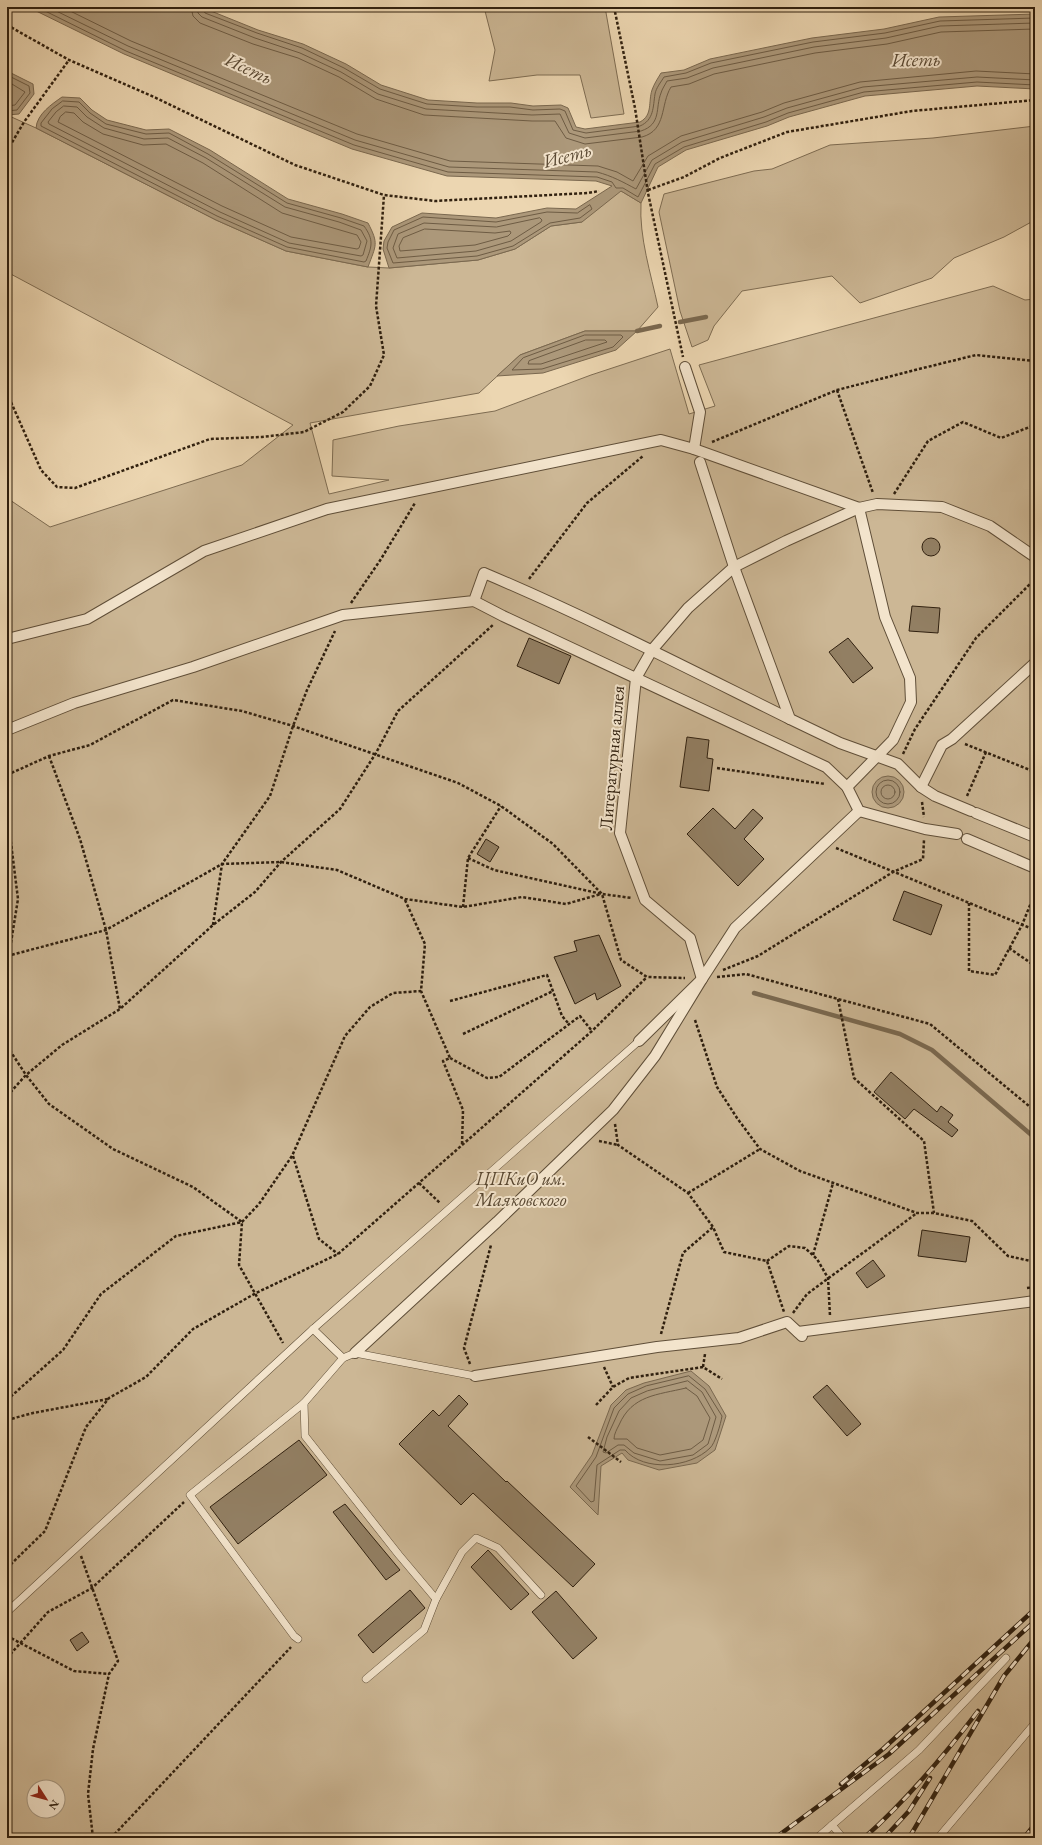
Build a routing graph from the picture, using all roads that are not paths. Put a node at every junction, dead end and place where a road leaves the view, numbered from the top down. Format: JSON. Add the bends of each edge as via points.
{"nodes":[{"id":1,"x":685,"y":367,"type":"road end"},
{"id":2,"x":694,"y":449,"type":"junction"},
{"id":3,"x":700,"y":462,"type":"dead end"},
{"id":4,"x":859,"y":508,"type":"junction"},
{"id":5,"x":1035,"y":558,"type":"edge"},
{"id":6,"x":734,"y":567,"type":"junction"},
{"id":7,"x":474,"y":601,"type":"junction"},
{"id":8,"x":7,"y":639,"type":"edge"},
{"id":9,"x":652,"y":650,"type":"junction"},
{"id":10,"x":1035,"y":663,"type":"edge"},
{"id":11,"x":636,"y":678,"type":"junction"},
{"id":12,"x":790,"y":720,"type":"junction"},
{"id":13,"x":7,"y":730,"type":"edge"},
{"id":14,"x":877,"y":758,"type":"junction"},
{"id":15,"x":847,"y":787,"type":"junction"},
{"id":16,"x":921,"y":787,"type":"junction"},
{"id":17,"x":859,"y":811,"type":"junction"},
{"id":18,"x":957,"y":834,"type":"dead end"},
{"id":19,"x":1035,"y":837,"type":"edge"},
{"id":20,"x":967,"y":839,"type":"dead end"},
{"id":21,"x":1035,"y":868,"type":"edge"},
{"id":22,"x":702,"y":979,"type":"junction"},
{"id":23,"x":639,"y":1041,"type":"joint"},
{"id":24,"x":1035,"y":1301,"type":"edge"},
{"id":25,"x":313,"y":1329,"type":"junction"},
{"id":26,"x":355,"y":1353,"type":"junction"},
{"id":27,"x":343,"y":1358,"type":"junction"},
{"id":28,"x":475,"y":1376,"type":"joint"},
{"id":29,"x":304,"y":1403,"type":"junction"},
{"id":30,"x":542,"y":1595,"type":"dead end"},
{"id":31,"x":436,"y":1598,"type":"junction"},
{"id":32,"x":7,"y":1612,"type":"edge"},
{"id":33,"x":298,"y":1639,"type":"road end"},
{"id":34,"x":1006,"y":1658,"type":"dead end"},
{"id":35,"x":366,"y":1679,"type":"dead end"},
{"id":36,"x":1035,"y":1723,"type":"edge"},
{"id":37,"x":832,"y":1826,"type":"junction"},
{"id":38,"x":817,"y":1838,"type":"edge"},
{"id":39,"x":843,"y":1838,"type":"edge"},
{"id":40,"x":938,"y":1838,"type":"edge"}],
"edges":[{"from":1,"to":2,"type":"street","via":[[700,412]]},
{"from":2,"to":4,"type":"street"},
{"from":2,"to":8,"type":"street","via":[[661,440],[327,509],[204,551],[87,619]]},
{"from":3,"to":6,"type":"street"},
{"from":4,"to":5,"type":"street","name":"Литературная аллея","via":[[882,504],[942,507],[990,526]]},
{"from":4,"to":6,"type":"street","name":"Литературная аллея"},
{"from":4,"to":14,"type":"street","via":[[885,617],[910,678],[911,702],[893,740]]},
{"from":6,"to":9,"type":"street","name":"Литературная аллея","via":[[688,608]]},
{"from":6,"to":12,"type":"street"},
{"from":7,"to":9,"type":"street","via":[[484,573]]},
{"from":7,"to":11,"type":"street"},
{"from":7,"to":13,"type":"street","via":[[342,614],[193,667],[74,703]]},
{"from":9,"to":11,"type":"street","name":"Литературная аллея"},
{"from":9,"to":12,"type":"street"},
{"from":10,"to":16,"type":"street","via":[[952,739],[942,745]]},
{"from":11,"to":15,"type":"street","via":[[826,766]]},
{"from":11,"to":22,"type":"street","name":"Литературная аллея","via":[[620,833],[645,900],[690,938]]},
{"from":12,"to":14,"type":"street"},
{"from":14,"to":15,"type":"street"},
{"from":14,"to":16,"type":"street","via":[[898,764]]},
{"from":15,"to":17,"type":"street"},
{"from":16,"to":19,"type":"street","via":[[935,796]]},
{"from":17,"to":18,"type":"street","via":[[925,829]]},
{"from":17,"to":22,"type":"street","via":[[735,928]]},
{"from":20,"to":21,"type":"street"},
{"from":22,"to":23,"type":"street"},
{"from":22,"to":26,"type":"street","via":[[656,1056],[613,1110]]},
{"from":23,"to":25,"type":"lane"},
{"from":24,"to":28,"type":"street","via":[[800,1334],[787,1322],[739,1338],[657,1347]]},
{"from":25,"to":27,"type":"lane"},
{"from":25,"to":32,"type":"lane"},
{"from":26,"to":27,"type":"lane"},
{"from":26,"to":28,"type":"lane"},
{"from":27,"to":29,"type":"lane"},
{"from":29,"to":31,"type":"lane","via":[[305,1436]]},
{"from":29,"to":33,"type":"lane","via":[[190,1495]]},
{"from":30,"to":31,"type":"lane","via":[[498,1548],[476,1538],[462,1552]]},
{"from":31,"to":35,"type":"lane","via":[[424,1630]]},
{"from":34,"to":37,"type":"lane","via":[[919,1750]]},
{"from":36,"to":40,"type":"lane"},
{"from":37,"to":38,"type":"lane"},
{"from":37,"to":39,"type":"lane"}]}
